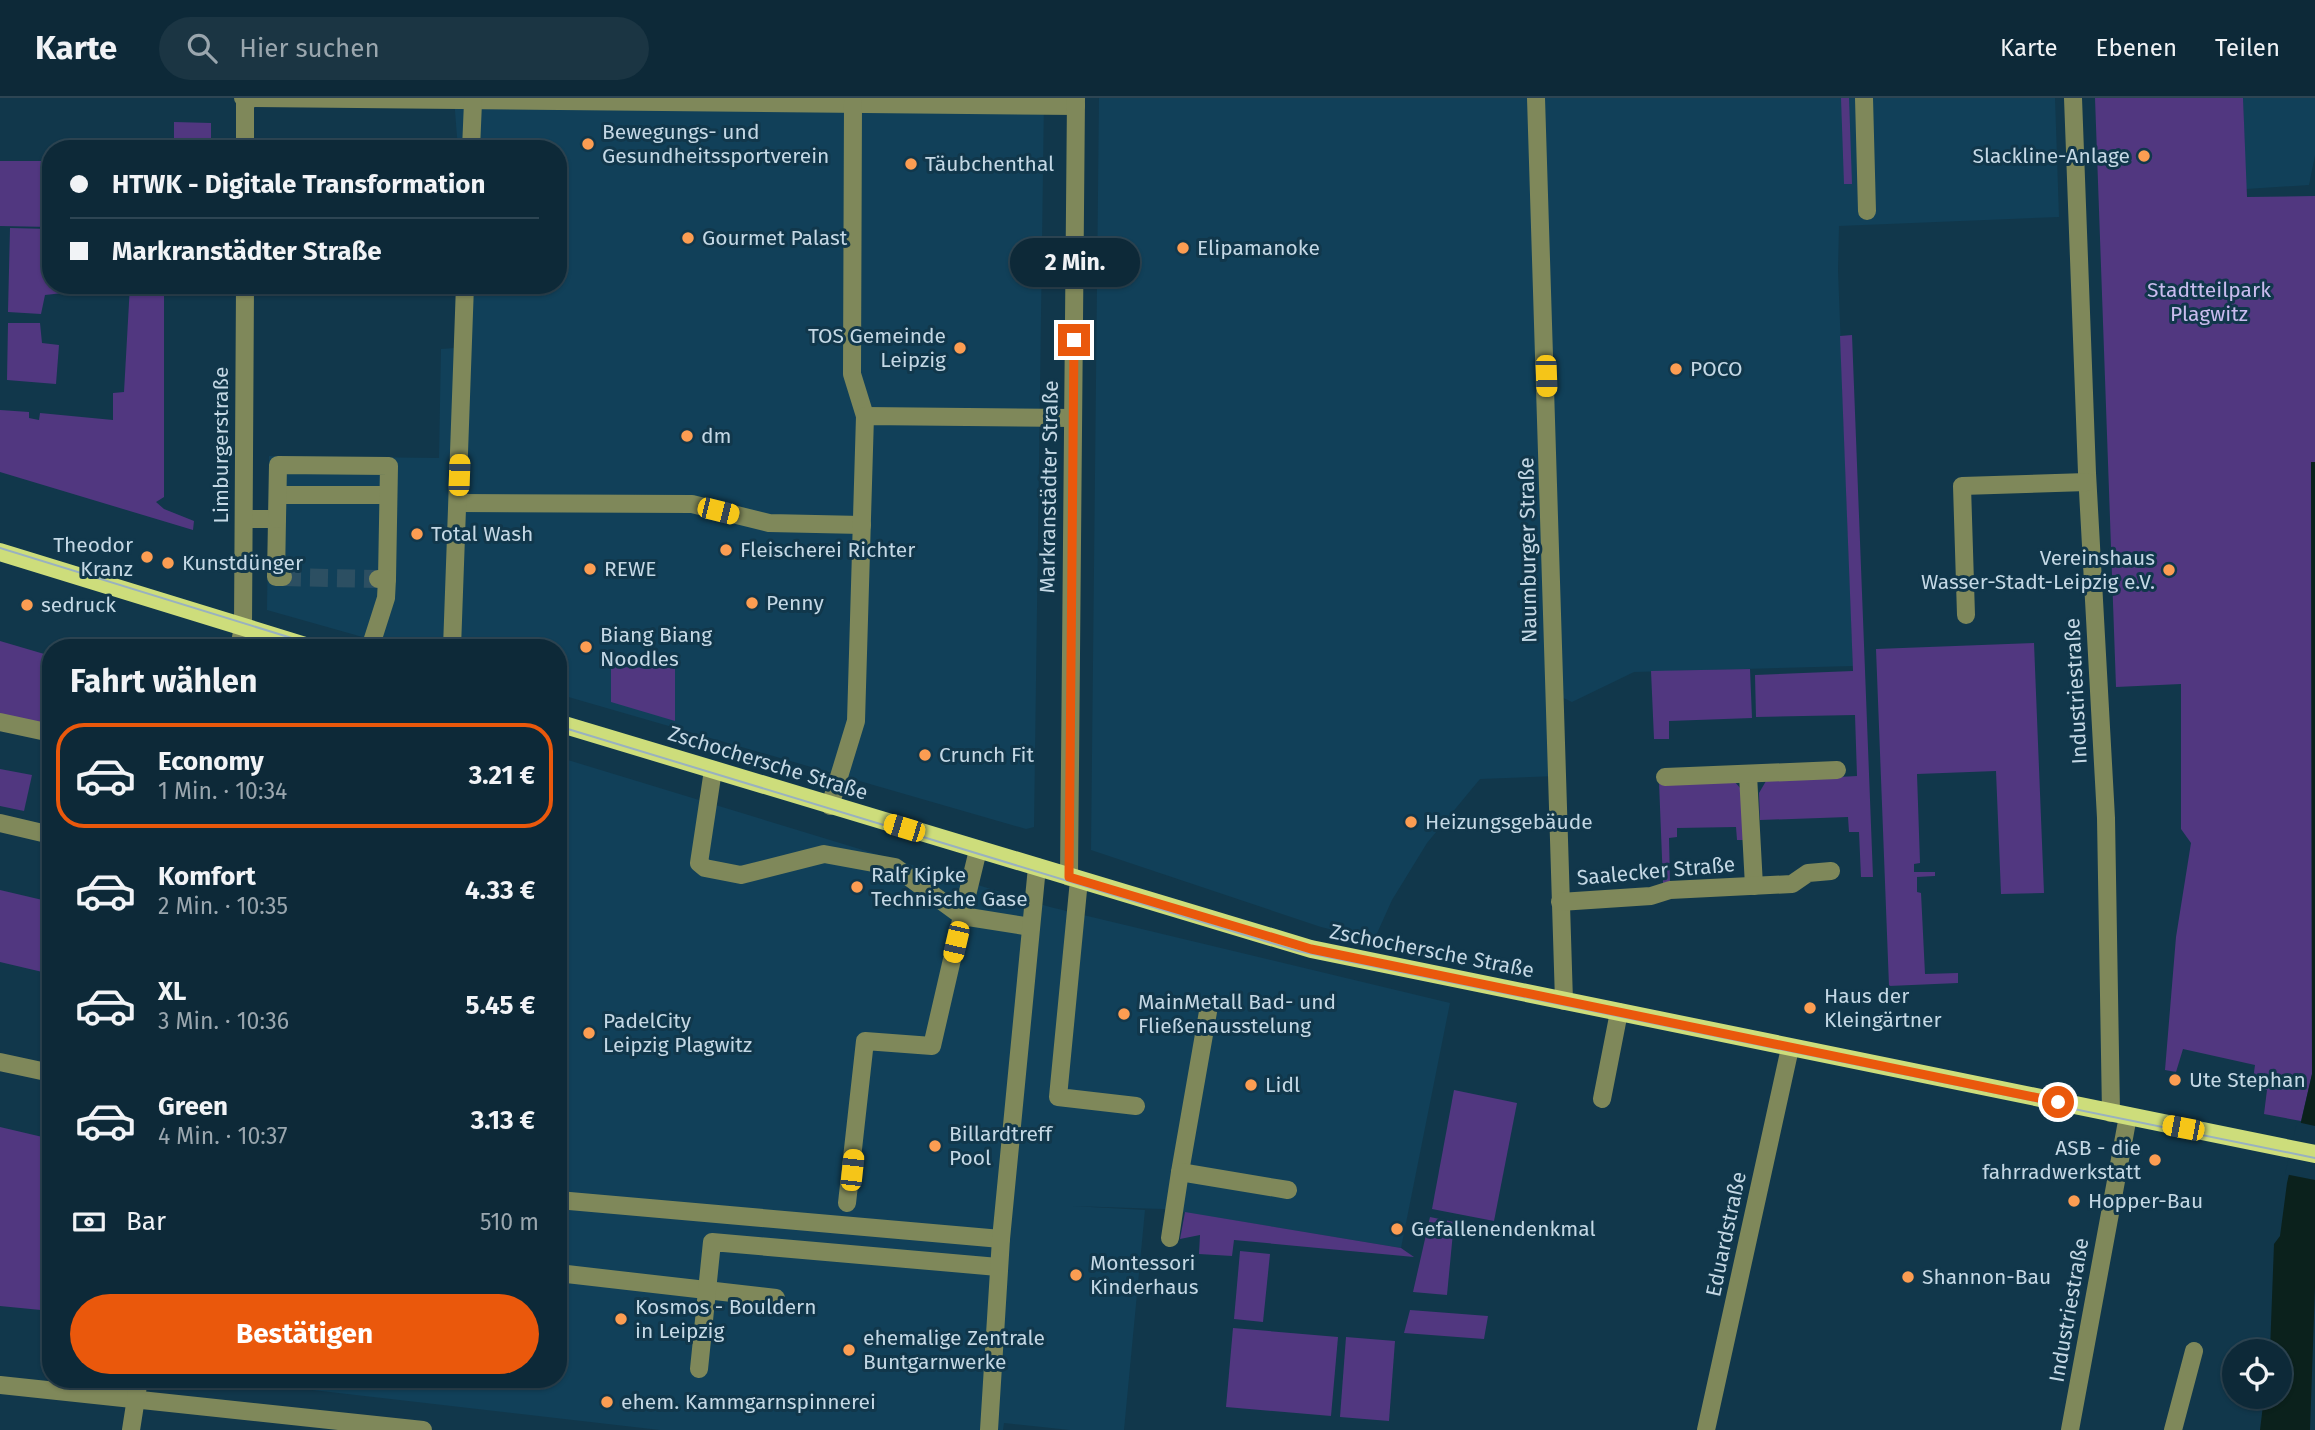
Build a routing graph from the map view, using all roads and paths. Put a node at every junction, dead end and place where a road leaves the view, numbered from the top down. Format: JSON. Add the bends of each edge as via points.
{"nodes":[{"id":1,"x":244,"y":98,"type":"edge"},
{"id":2,"x":1536,"y":98,"type":"edge"},
{"id":3,"x":1864,"y":98,"type":"edge"},
{"id":4,"x":2073,"y":98,"type":"edge"},
{"id":5,"x":473,"y":102,"type":"junction"},
{"id":6,"x":864,"y":102,"type":"edge"},
{"id":7,"x":1076,"y":102,"type":"edge"},
{"id":8,"x":245,"y":140,"type":"edge"},
{"id":9,"x":471,"y":140,"type":"edge"},
{"id":10,"x":1867,"y":211,"type":"dead end"},
{"id":11,"x":245,"y":294,"type":"edge"},
{"id":12,"x":466,"y":294,"type":"edge"},
{"id":13,"x":865,"y":416,"type":"junction"},
{"id":14,"x":1073,"y":418,"type":"junction"},
{"id":15,"x":2087,"y":482,"type":"junction"},
{"id":16,"x":278,"y":495,"type":"junction"},
{"id":17,"x":388,"y":495,"type":"junction"},
{"id":18,"x":458,"y":503,"type":"junction"},
{"id":19,"x":244,"y":519,"type":"junction"},
{"id":20,"x":277,"y":519,"type":"junction"},
{"id":21,"x":862,"y":525,"type":"junction"},
{"id":22,"x":0,"y":552,"type":"edge"},
{"id":23,"x":283,"y":577,"type":"dead end"},
{"id":24,"x":1966,"y":615,"type":"dead end"},
{"id":25,"x":243,"y":626,"type":"junction"},
{"id":26,"x":241,"y":639,"type":"edge"},
{"id":27,"x":284,"y":639,"type":"edge"},
{"id":28,"x":373,"y":639,"type":"edge"},
{"id":29,"x":452,"y":639,"type":"edge"},
{"id":30,"x":0,"y":722,"type":"edge"},
{"id":31,"x":567,"y":726,"type":"edge"},
{"id":32,"x":42,"y":731,"type":"edge"},
{"id":33,"x":713,"y":770,"type":"junction"},
{"id":34,"x":1836,"y":770,"type":"dead end"},
{"id":35,"x":1748,"y":775,"type":"junction"},
{"id":36,"x":1665,"y":777,"type":"dead end"},
{"id":37,"x":830,"y":806,"type":"junction"},
{"id":38,"x":0,"y":823,"type":"edge"},
{"id":39,"x":42,"y":833,"type":"edge"},
{"id":40,"x":978,"y":850,"type":"junction"},
{"id":41,"x":1037,"y":867,"type":"junction"},
{"id":42,"x":1831,"y":872,"type":"dead end"},
{"id":43,"x":1074,"y":878,"type":"junction"},
{"id":44,"x":1755,"y":886,"type":"junction"},
{"id":45,"x":1560,"y":902,"type":"junction"},
{"id":46,"x":962,"y":916,"type":"junction"},
{"id":47,"x":1031,"y":927,"type":"junction"},
{"id":48,"x":1564,"y":1001,"type":"junction"},
{"id":49,"x":1209,"y":1006,"type":"dead end"},
{"id":50,"x":1619,"y":1012,"type":"junction"},
{"id":51,"x":1790,"y":1048,"type":"junction"},
{"id":52,"x":0,"y":1062,"type":"edge"},
{"id":53,"x":42,"y":1071,"type":"edge"},
{"id":54,"x":1602,"y":1099,"type":"dead end"},
{"id":55,"x":1136,"y":1106,"type":"dead end"},
{"id":56,"x":2119,"y":1114,"type":"junction"},
{"id":57,"x":2315,"y":1154,"type":"edge"},
{"id":58,"x":1181,"y":1172,"type":"junction"},
{"id":59,"x":1287,"y":1190,"type":"dead end"},
{"id":60,"x":567,"y":1201,"type":"edge"},
{"id":61,"x":847,"y":1203,"type":"dead end"},
{"id":62,"x":1170,"y":1238,"type":"dead end"},
{"id":63,"x":1001,"y":1239,"type":"junction"},
{"id":64,"x":998,"y":1267,"type":"junction"},
{"id":65,"x":567,"y":1274,"type":"edge"},
{"id":66,"x":709,"y":1290,"type":"junction"},
{"id":67,"x":776,"y":1298,"type":"dead end"},
{"id":68,"x":2194,"y":1351,"type":"dead end"},
{"id":69,"x":699,"y":1369,"type":"dead end"},
{"id":70,"x":0,"y":1385,"type":"edge"},
{"id":71,"x":138,"y":1388,"type":"edge"},
{"id":72,"x":136,"y":1401,"type":"junction"},
{"id":73,"x":131,"y":1430,"type":"edge"},
{"id":74,"x":423,"y":1430,"type":"edge"},
{"id":75,"x":989,"y":1430,"type":"edge"},
{"id":76,"x":1706,"y":1430,"type":"edge"},
{"id":77,"x":2070,"y":1430,"type":"edge"},
{"id":78,"x":2173,"y":1430,"type":"edge"}],
"edges":[{"from":1,"to":5,"type":"street"},
{"from":1,"to":8,"type":"street"},
{"from":2,"to":45,"type":"street","name":"Naumburger Straße"},
{"from":3,"to":10,"type":"street"},
{"from":4,"to":15,"type":"street","name":"Industriestraße"},
{"from":5,"to":6,"type":"street"},
{"from":5,"to":9,"type":"street"},
{"from":6,"to":7,"type":"street"},
{"from":6,"to":13,"type":"street","via":[[852,374]]},
{"from":7,"to":14,"type":"street","name":"Markranstädter Straße"},
{"from":11,"to":19,"type":"street","name":"Limburgerstraße"},
{"from":12,"to":18,"type":"street"},
{"from":13,"to":14,"type":"street"},
{"from":13,"to":21,"type":"street"},
{"from":14,"to":43,"type":"street","name":"Markranstädter Straße"},
{"from":15,"to":24,"type":"street","via":[[1962,486]]},
{"from":15,"to":56,"type":"street","name":"Industriestraße"},
{"from":16,"to":17,"type":"street"},
{"from":16,"to":17,"type":"street","via":[[278,464],[389,466]]},
{"from":16,"to":20,"type":"street"},
{"from":17,"to":28,"type":"street","via":[[386,598]]},
{"from":18,"to":21,"type":"street","via":[[692,504],[769,523]]},
{"from":18,"to":29,"type":"street"},
{"from":19,"to":20,"type":"street"},
{"from":19,"to":25,"type":"street","name":"Limburgerstraße"},
{"from":20,"to":23,"type":"street","via":[[276,577]]},
{"from":21,"to":37,"type":"street","via":[[856,721]]},
{"from":22,"to":25,"type":"main road"},
{"from":25,"to":26,"type":"street","name":"Limburgerstraße"},
{"from":25,"to":27,"type":"main road"},
{"from":30,"to":32,"type":"street"},
{"from":31,"to":33,"type":"main road","name":"Zschochersche Straße"},
{"from":33,"to":37,"type":"main road","name":"Zschochersche Straße"},
{"from":33,"to":46,"type":"street","via":[[699,863],[705,868],[741,875],[824,854],[895,867]]},
{"from":34,"to":35,"type":"street"},
{"from":35,"to":36,"type":"street"},
{"from":35,"to":44,"type":"street","name":"Saalecker Straße"},
{"from":37,"to":40,"type":"main road","name":"Zschochersche Straße"},
{"from":38,"to":39,"type":"street"},
{"from":40,"to":41,"type":"main road","name":"Zschochersche Straße"},
{"from":40,"to":46,"type":"street"},
{"from":41,"to":43,"type":"main road","name":"Zschochersche Straße"},
{"from":41,"to":47,"type":"street"},
{"from":42,"to":44,"type":"street","name":"Saalecker Straße","via":[[1808,873],[1792,884]]},
{"from":43,"to":48,"type":"main road","name":"Zschochersche Straße","via":[[1311,949]]},
{"from":43,"to":55,"type":"street","name":"Markranstädter Straße","via":[[1058,1097]]},
{"from":44,"to":45,"type":"street","name":"Saalecker Straße"},
{"from":45,"to":48,"type":"street","name":"Naumburger Straße"},
{"from":46,"to":47,"type":"street"},
{"from":46,"to":61,"type":"street","via":[[932,1046],[865,1041]]},
{"from":47,"to":63,"type":"street"},
{"from":48,"to":50,"type":"main road","name":"Zschochersche Straße"},
{"from":49,"to":58,"type":"street"},
{"from":50,"to":51,"type":"main road","name":"Zschochersche Straße"},
{"from":50,"to":54,"type":"street"},
{"from":51,"to":56,"type":"main road","name":"Zschochersche Straße"},
{"from":51,"to":76,"type":"street","name":"Eduardstraße"},
{"from":52,"to":53,"type":"street"},
{"from":56,"to":57,"type":"main road","name":"Zschochersche Straße"},
{"from":56,"to":77,"type":"street","name":"Industriestraße"},
{"from":58,"to":59,"type":"street"},
{"from":58,"to":62,"type":"street"},
{"from":60,"to":63,"type":"street"},
{"from":63,"to":64,"type":"street"},
{"from":64,"to":66,"type":"street","via":[[712,1242]]},
{"from":64,"to":75,"type":"street"},
{"from":65,"to":66,"type":"street"},
{"from":66,"to":67,"type":"street"},
{"from":66,"to":69,"type":"street"},
{"from":68,"to":78,"type":"street"},
{"from":70,"to":72,"type":"street"},
{"from":71,"to":72,"type":"street"},
{"from":72,"to":73,"type":"street"},
{"from":72,"to":74,"type":"street"}]}
